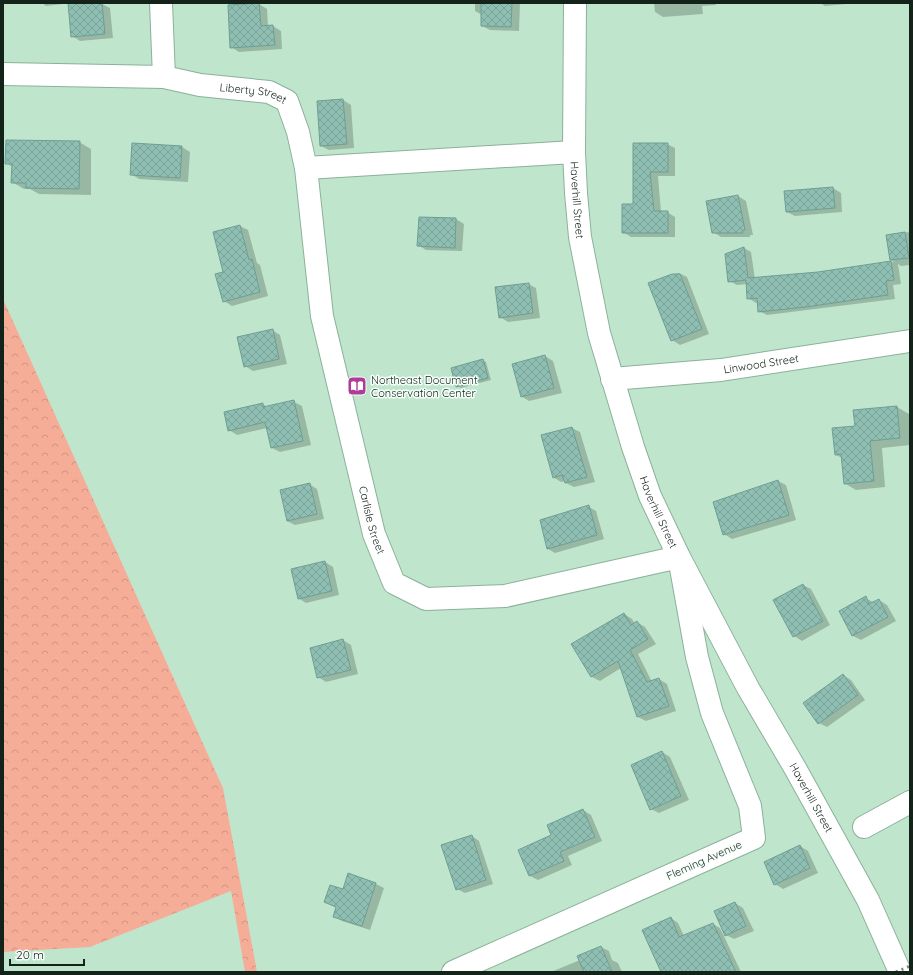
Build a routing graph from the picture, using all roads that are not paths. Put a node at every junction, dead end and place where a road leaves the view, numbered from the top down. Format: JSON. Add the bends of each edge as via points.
{"nodes":[{"id":1,"x":161,"y":3,"type":"edge"},
{"id":2,"x":575,"y":3,"type":"edge"},
{"id":3,"x":3,"y":74,"type":"edge"},
{"id":4,"x":164,"y":77,"type":"junction"},
{"id":5,"x":574,"y":152,"type":"junction"},
{"id":6,"x":306,"y":168,"type":"junction"},
{"id":7,"x":910,"y":341,"type":"edge"},
{"id":8,"x":612,"y":379,"type":"junction"},
{"id":9,"x":679,"y":557,"type":"junction"},
{"id":10,"x":910,"y":802,"type":"edge"},
{"id":11,"x":864,"y":827,"type":"dead end"},
{"id":12,"x":453,"y":972,"type":"edge"},
{"id":13,"x":900,"y":972,"type":"edge"}],
"edges":[{"from":1,"to":4,"type":"street"},
{"from":2,"to":5,"type":"street","name":"Haverhill Street"},
{"from":3,"to":4,"type":"street","name":"Liberty Street"},
{"from":4,"to":6,"type":"street","name":"Liberty Street","via":[[200,85],[269,92],[286,101],[298,132]]},
{"from":5,"to":6,"type":"street"},
{"from":5,"to":8,"type":"street","name":"Haverhill Street","via":[[580,237],[599,333]]},
{"from":6,"to":9,"type":"street","name":"Carlisle Street","via":[[322,316],[374,534],[394,583],[426,599],[505,596]]},
{"from":7,"to":8,"type":"street","name":"Linwood Street","via":[[721,370]]},
{"from":8,"to":9,"type":"street","name":"Haverhill Street","via":[[650,496]]},
{"from":9,"to":12,"type":"street","name":"Fleming Avenue","via":[[697,657],[712,713],[750,806],[754,838]]},
{"from":9,"to":13,"type":"street","name":"Haverhill Street","via":[[748,688],[868,900]]},
{"from":10,"to":11,"type":"street"}]}
